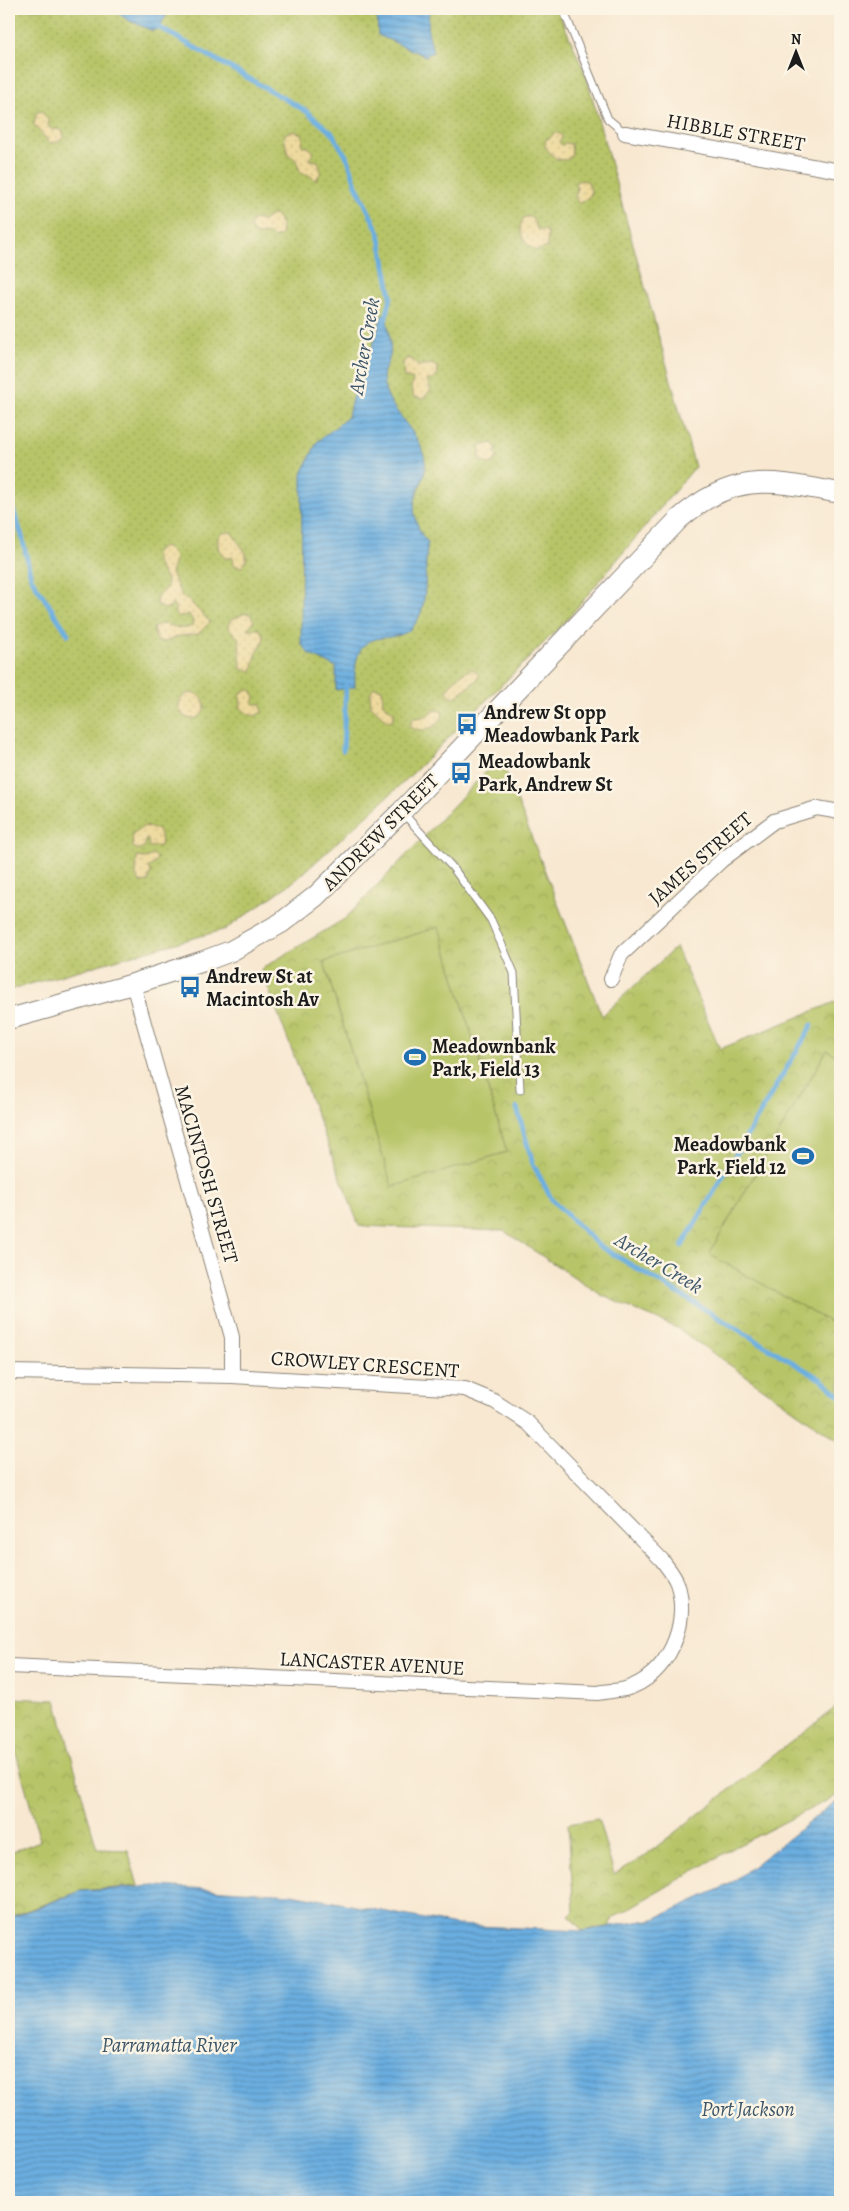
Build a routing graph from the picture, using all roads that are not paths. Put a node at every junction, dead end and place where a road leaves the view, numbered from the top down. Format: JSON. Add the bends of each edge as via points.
{"nodes":[{"id":1,"x":563,"y":9,"type":"edge"},
{"id":2,"x":625,"y":132,"type":"joint"},
{"id":3,"x":840,"y":171,"type":"edge"},
{"id":4,"x":840,"y":492,"type":"edge"},
{"id":5,"x":402,"y":812,"type":"junction"},
{"id":6,"x":840,"y":812,"type":"edge"},
{"id":7,"x":611,"y":979,"type":"dead end"},
{"id":8,"x":134,"y":984,"type":"junction"},
{"id":9,"x":9,"y":1019,"type":"edge"},
{"id":10,"x":520,"y":1090,"type":"dead end"},
{"id":11,"x":9,"y":1372,"type":"edge"},
{"id":12,"x":232,"y":1376,"type":"junction"},
{"id":13,"x":682,"y":1606,"type":"joint"},
{"id":14,"x":9,"y":1666,"type":"edge"}],
"edges":[{"from":1,"to":2,"type":"lane","via":[[608,119]]},
{"from":2,"to":3,"type":"street","name":"HIBBLE STREET"},
{"from":4,"to":5,"type":"main road","name":"ANDREW STREET","via":[[775,482],[752,482],[730,488],[696,505],[679,519]]},
{"from":5,"to":8,"type":"main road","name":"ANDREW STREET","via":[[316,896],[281,923],[231,951]]},
{"from":5,"to":10,"type":"lane","via":[[453,868],[491,920],[514,973]]},
{"from":6,"to":7,"type":"street","name":"JAMES STREET","via":[[817,808],[774,821],[722,860],[621,955]]},
{"from":8,"to":9,"type":"main road","name":"ANDREW STREET"},
{"from":8,"to":12,"type":"street","name":"MACINTOSH STREET","via":[[232,1337]]},
{"from":11,"to":12,"type":"street","name":"CROWLEY CRESCENT"},
{"from":12,"to":13,"type":"street","name":"CROWLEY CRESCENT","via":[[465,1389],[494,1401],[528,1423],[662,1560],[676,1582]]},
{"from":13,"to":14,"type":"street","name":"LANCASTER AVENUE","via":[[680,1630],[668,1655],[650,1675],[626,1688],[598,1693]]}]}
